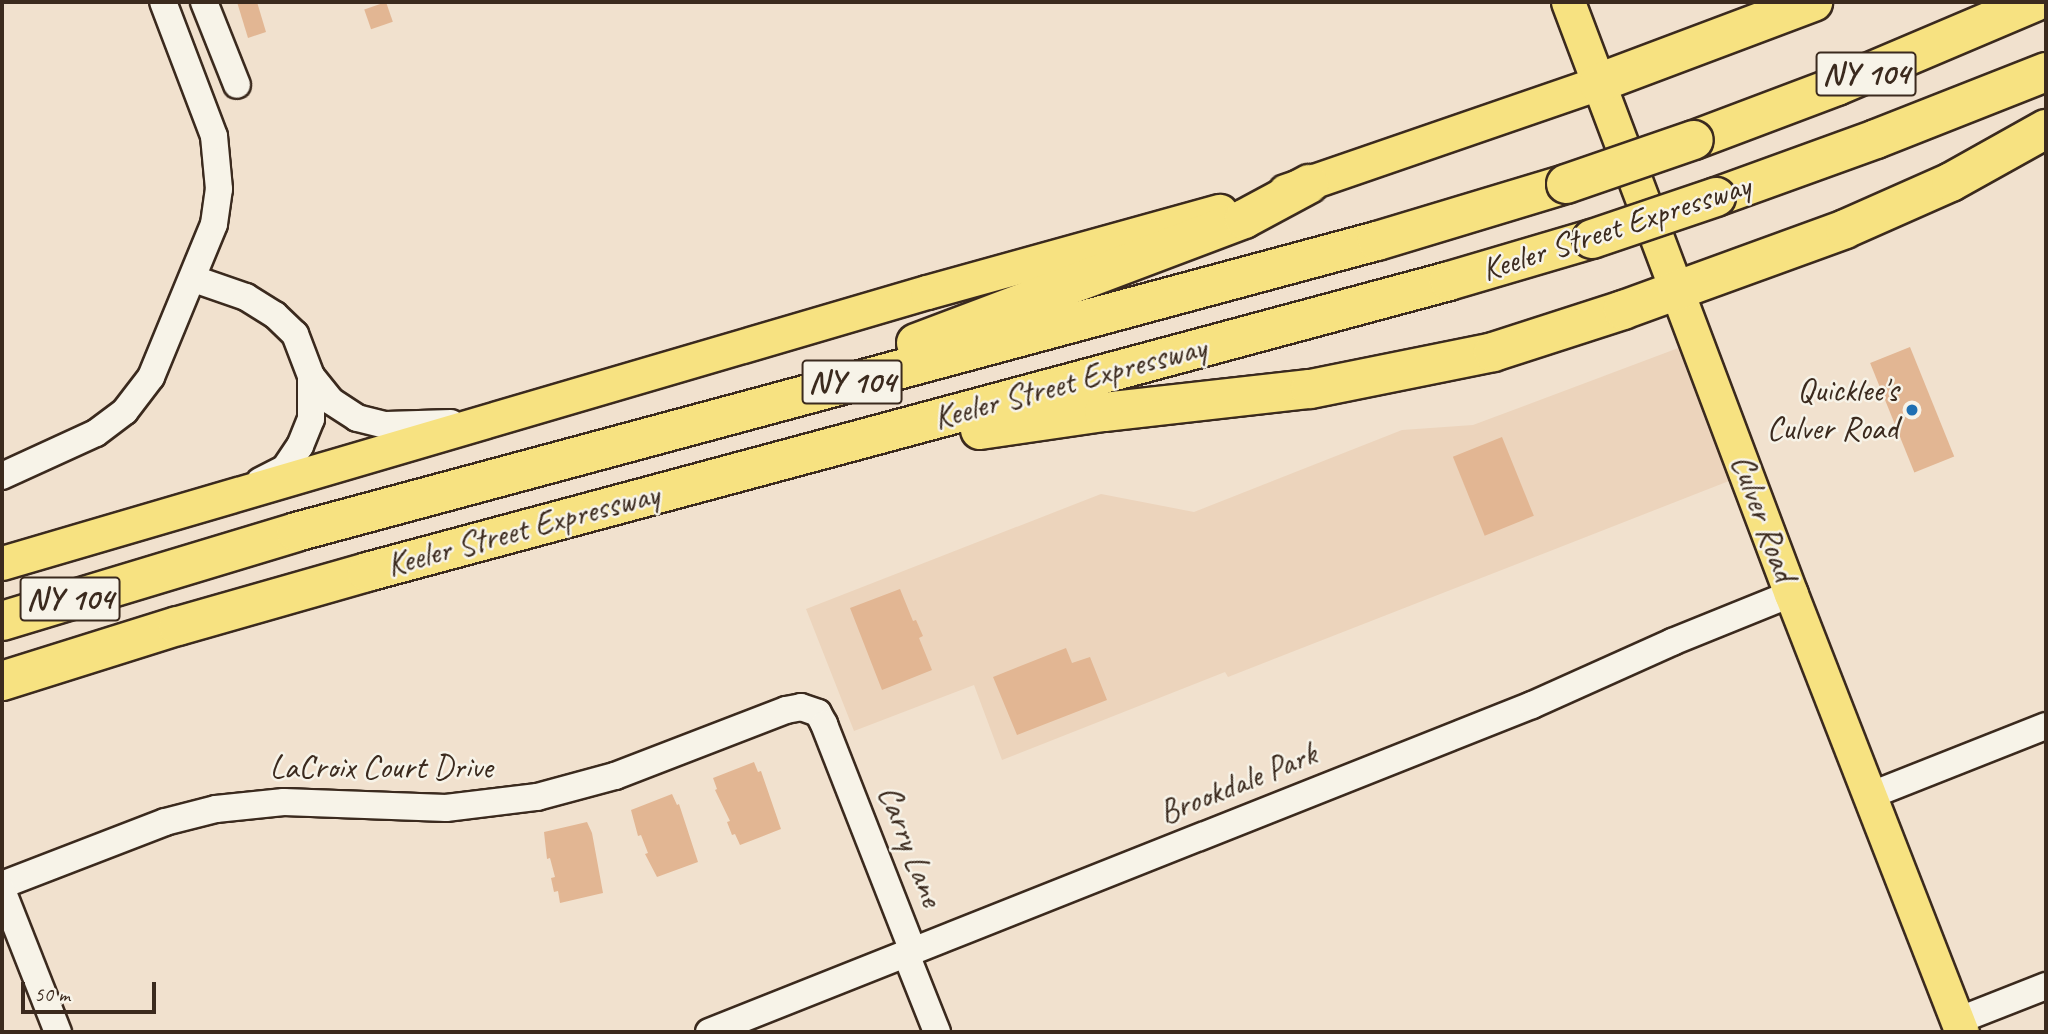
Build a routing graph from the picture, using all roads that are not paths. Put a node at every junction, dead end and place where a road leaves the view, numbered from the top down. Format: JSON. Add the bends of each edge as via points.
{"nodes":[{"id":1,"x":163,"y":2,"type":"edge"},
{"id":2,"x":204,"y":2,"type":"edge"},
{"id":3,"x":1568,"y":2,"type":"edge"},
{"id":4,"x":1813,"y":2,"type":"edge"},
{"id":5,"x":2035,"y":2,"type":"edge"},
{"id":6,"x":2046,"y":72,"type":"edge"},
{"id":7,"x":1598,"y":83,"type":"junction"},
{"id":8,"x":237,"y":85,"type":"dead end"},
{"id":9,"x":2046,"y":129,"type":"edge"},
{"id":10,"x":1309,"y":184,"type":"junction"},
{"id":11,"x":194,"y":279,"type":"junction"},
{"id":12,"x":1678,"y":290,"type":"junction"},
{"id":13,"x":311,"y":376,"type":"junction"},
{"id":14,"x":485,"y":421,"type":"junction"},
{"id":15,"x":582,"y":454,"type":"junction"},
{"id":16,"x":749,"y":469,"type":"junction"},
{"id":17,"x":2,"y":476,"type":"edge"},
{"id":18,"x":231,"y":496,"type":"junction"},
{"id":19,"x":2,"y":563,"type":"edge"},
{"id":20,"x":1791,"y":594,"type":"junction"},
{"id":21,"x":2,"y":621,"type":"edge"},
{"id":22,"x":2,"y":681,"type":"edge"},
{"id":23,"x":2046,"y":726,"type":"edge"},
{"id":24,"x":842,"y":767,"type":"joint"},
{"id":25,"x":1869,"y":796,"type":"junction"},
{"id":26,"x":2,"y":888,"type":"edge"},
{"id":27,"x":910,"y":952,"type":"junction"},
{"id":28,"x":2046,"y":986,"type":"edge"},
{"id":29,"x":1959,"y":1027,"type":"edge"},
{"id":30,"x":58,"y":1032,"type":"edge"},
{"id":31,"x":709,"y":1032,"type":"edge"},
{"id":32,"x":937,"y":1032,"type":"edge"}],
"edges":[{"from":1,"to":11,"type":"street","via":[[211,124],[218,158],[214,224]]},
{"from":2,"to":8,"type":"street"},
{"from":3,"to":7,"type":"main road","name":"Culver Road"},
{"from":4,"to":7,"type":"highway"},
{"from":5,"to":15,"type":"highway","name":"Keeler Street Expressway","number":"NY 104","bridge":true,"via":[[1838,86],[1566,184],[1377,241]]},
{"from":6,"to":16,"type":"highway","name":"Keeler Street Expressway","number":"NY 104","bridge":true,"via":[[1886,135],[1592,239]]},
{"from":7,"to":10,"type":"main road"},
{"from":7,"to":12,"type":"main road","name":"Culver Road"},
{"from":9,"to":12,"type":"highway","via":[[1885,213]]},
{"from":10,"to":14,"type":"main road"},
{"from":10,"to":15,"type":"highway","via":[[1244,219],[962,326]]},
{"from":11,"to":13,"type":"street","via":[[246,297],[275,315],[295,334]]},
{"from":11,"to":17,"type":"street","via":[[151,377],[125,411],[96,433]]},
{"from":12,"to":16,"type":"highway","via":[[1493,352],[1392,375],[1283,393],[1060,418]]},
{"from":12,"to":20,"type":"main road","name":"Culver Road"},
{"from":13,"to":14,"type":"street","via":[[331,401],[357,418],[386,425]]},
{"from":13,"to":18,"type":"street","via":[[311,419],[300,446],[285,468]]},
{"from":14,"to":18,"type":"main road"},
{"from":15,"to":21,"type":"highway","name":"Keeler Street Expressway","number":"NY 104","via":[[274,538]]},
{"from":16,"to":22,"type":"highway","name":"Keeler Street Expressway","number":"NY 104","via":[[262,602]]},
{"from":18,"to":19,"type":"main road"},
{"from":20,"to":25,"type":"main road","name":"Culver Road"},
{"from":20,"to":27,"type":"street","name":"Brookdale Park","via":[[1532,705]]},
{"from":23,"to":25,"type":"street"},
{"from":24,"to":26,"type":"street","name":"LaCroix Court Drive","via":[[818,713],[794,708],[647,765],[537,797],[446,808],[297,802],[244,805],[178,817]]},
{"from":24,"to":27,"type":"street","name":"Carry Lane"},
{"from":25,"to":29,"type":"main road","name":"Culver Road"},
{"from":26,"to":30,"type":"street"},
{"from":27,"to":31,"type":"street","name":"Brookdale Park"},
{"from":27,"to":32,"type":"street","name":"Carry Lane"},
{"from":28,"to":29,"type":"street"}]}
